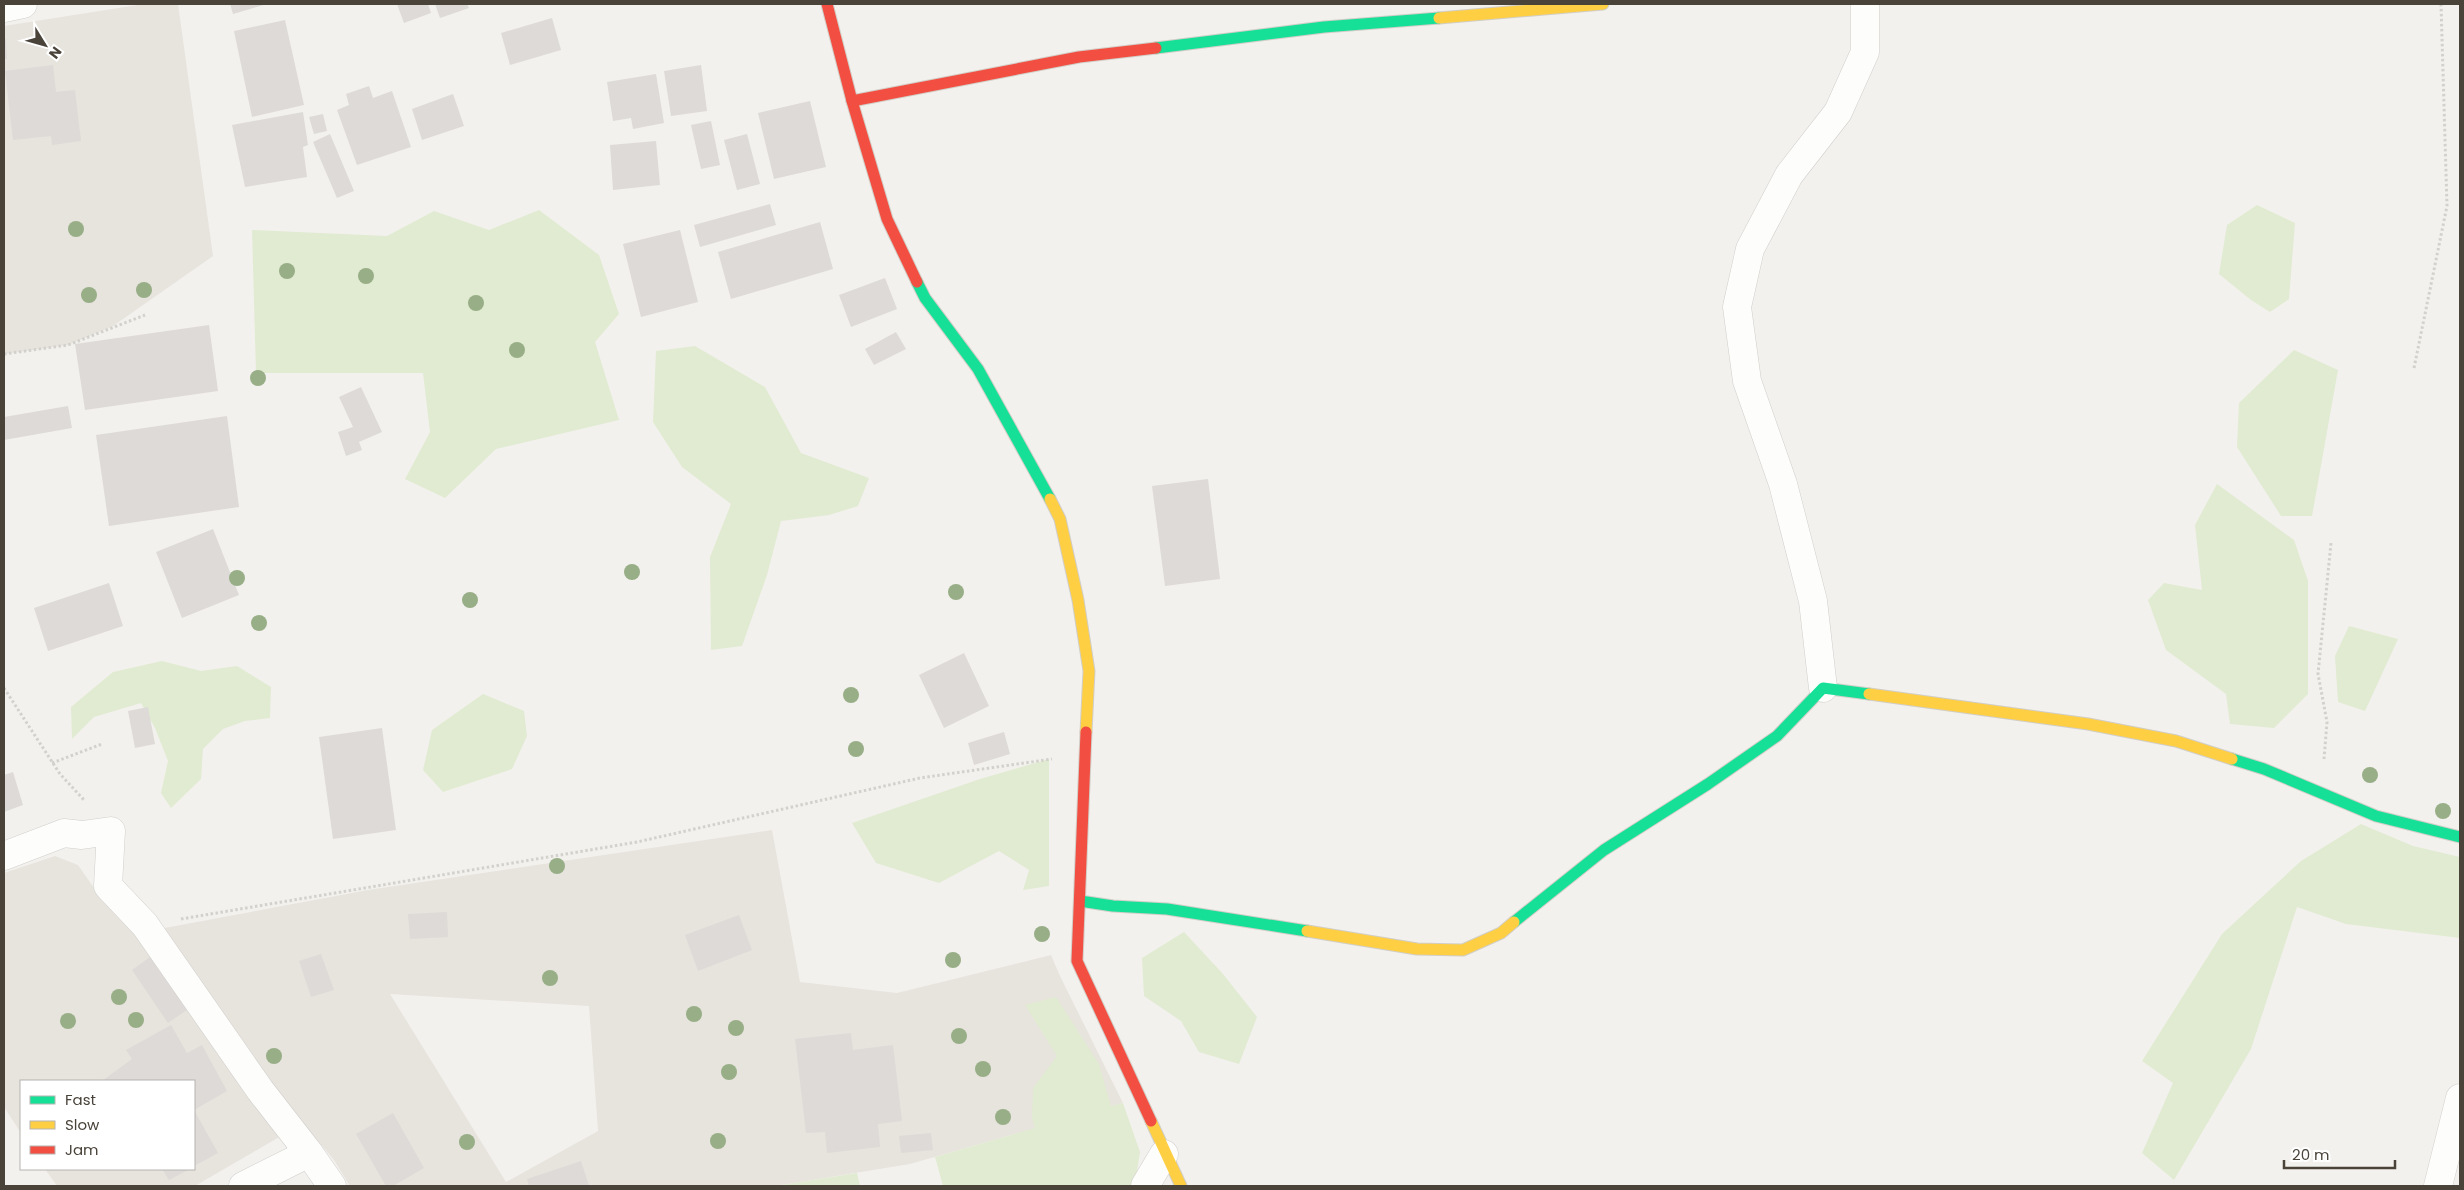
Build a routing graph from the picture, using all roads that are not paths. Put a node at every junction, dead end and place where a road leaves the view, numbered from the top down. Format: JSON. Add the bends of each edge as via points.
{"nodes":[{"id":1,"x":22,"y":4,"type":"edge"},
{"id":2,"x":827,"y":4,"type":"edge"},
{"id":3,"x":1603,"y":4,"type":"edge"},
{"id":4,"x":1865,"y":4,"type":"edge"},
{"id":5,"x":4,"y":8,"type":"edge"},
{"id":6,"x":852,"y":101,"type":"junction"},
{"id":7,"x":1823,"y":688,"type":"junction"},
{"id":8,"x":2460,"y":837,"type":"edge"},
{"id":9,"x":4,"y":856,"type":"edge"},
{"id":10,"x":1080,"y":901,"type":"junction"},
{"id":11,"x":2460,"y":1098,"type":"edge"},
{"id":12,"x":310,"y":1153,"type":"junction"},
{"id":13,"x":1164,"y":1154,"type":"junction"},
{"id":14,"x":243,"y":1186,"type":"edge"},
{"id":15,"x":332,"y":1186,"type":"edge"},
{"id":16,"x":1145,"y":1186,"type":"edge"},
{"id":17,"x":1181,"y":1186,"type":"edge"},
{"id":18,"x":2438,"y":1186,"type":"edge"}],
"edges":[{"from":1,"to":5,"type":"street"},
{"from":2,"to":6,"type":"street"},
{"from":3,"to":6,"type":"street","via":[[1324,28],[1079,57]]},
{"from":4,"to":7,"type":"street","via":[[1865,52],[1838,112],[1789,175],[1750,249],[1737,307],[1746,381],[1783,484],[1813,601]]},
{"from":6,"to":10,"type":"street","via":[[887,219],[925,298],[978,369],[1060,519],[1078,600],[1089,671]]},
{"from":7,"to":8,"type":"street","via":[[2088,724],[2176,741],[2264,769],[2376,816]]},
{"from":7,"to":10,"type":"street","via":[[1777,736],[1604,850],[1501,933],[1463,950],[1417,948],[1167,909]]},
{"from":9,"to":12,"type":"street","via":[[64,832],[82,835],[111,831],[108,886],[145,925],[260,1090]]},
{"from":10,"to":13,"type":"street","via":[[1077,961]]},
{"from":11,"to":18,"type":"street"},
{"from":12,"to":14,"type":"street"},
{"from":12,"to":15,"type":"street"},
{"from":13,"to":16,"type":"street"},
{"from":13,"to":17,"type":"street"}]}
